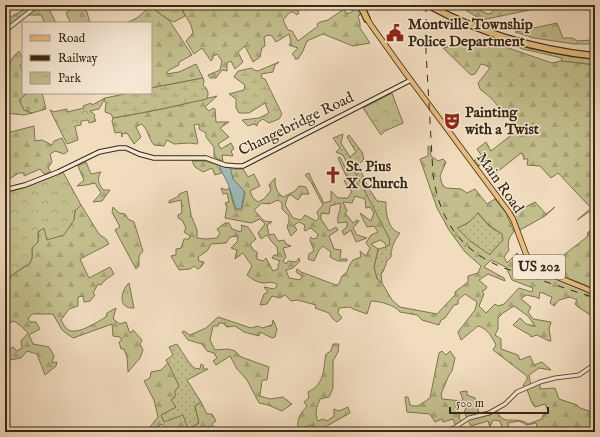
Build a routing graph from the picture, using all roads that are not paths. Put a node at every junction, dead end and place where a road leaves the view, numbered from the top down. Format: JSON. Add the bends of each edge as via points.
{"nodes":[{"id":1,"x":38,"y":5,"type":"edge"},
{"id":2,"x":361,"y":5,"type":"edge"},
{"id":3,"x":428,"y":5,"type":"edge"},
{"id":4,"x":436,"y":5,"type":"edge"},
{"id":5,"x":367,"y":19,"type":"joint"},
{"id":6,"x":5,"y":31,"type":"edge"},
{"id":7,"x":595,"y":52,"type":"edge"},
{"id":8,"x":595,"y":56,"type":"edge"},
{"id":9,"x":411,"y":80,"type":"junction"},
{"id":10,"x":5,"y":190,"type":"edge"},
{"id":11,"x":595,"y":294,"type":"edge"},
{"id":12,"x":595,"y":304,"type":"edge"},
{"id":13,"x":595,"y":364,"type":"edge"},
{"id":14,"x":442,"y":432,"type":"edge"}],
"edges":[{"from":1,"to":6,"type":"street"},
{"from":2,"to":5,"type":"highway"},
{"from":3,"to":8,"type":"highway","via":[[467,24],[510,39],[554,50]]},
{"from":4,"to":7,"type":"highway","via":[[518,38]]},
{"from":5,"to":9,"type":"main road","name":"Main Road","number":"US 202"},
{"from":9,"to":10,"type":"main road","name":"Changebridge Road","via":[[244,166],[225,165],[203,157],[154,158],[119,148],[99,152],[58,172]]},
{"from":9,"to":11,"type":"main road","name":"Main Road","number":"US 202","via":[[508,211],[529,260],[551,274]]},
{"from":11,"to":12,"type":"street","via":[[592,300]]},
{"from":13,"to":14,"type":"street","via":[[579,375],[554,378],[517,392],[506,403],[489,413],[469,418],[456,427]]}]}
